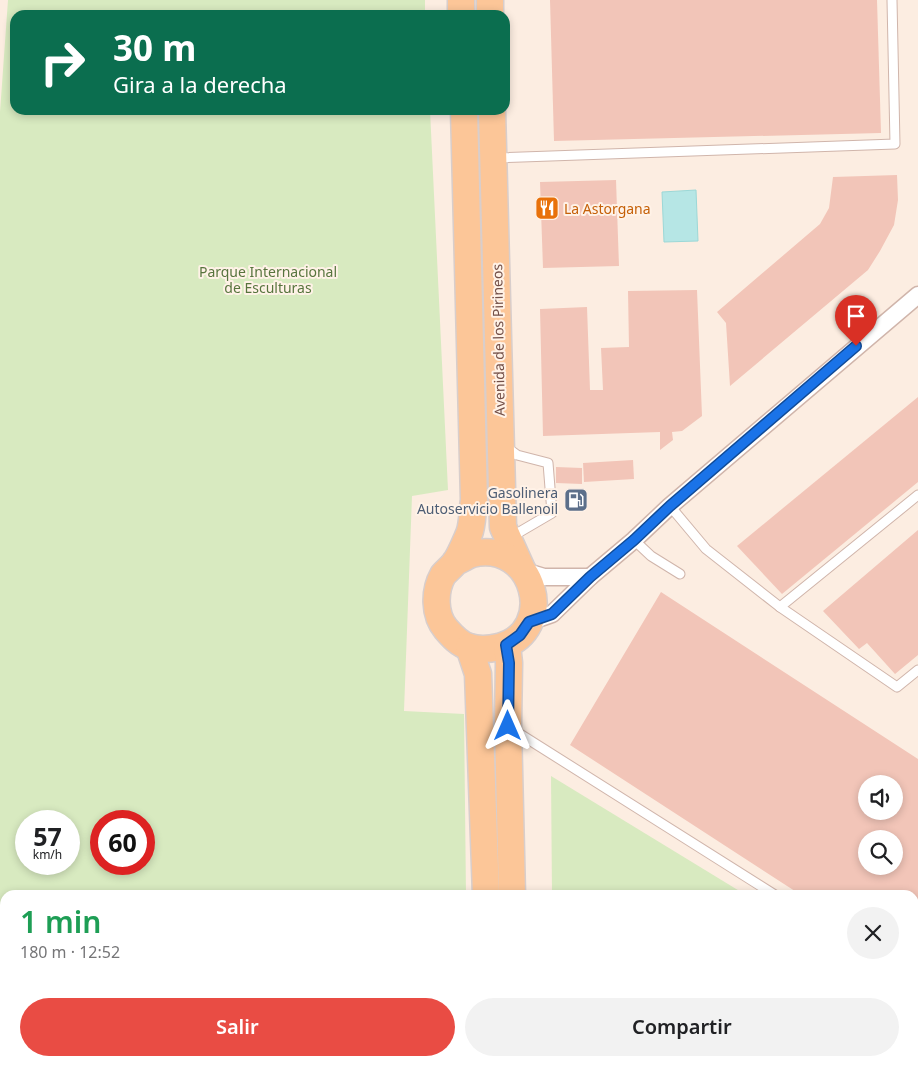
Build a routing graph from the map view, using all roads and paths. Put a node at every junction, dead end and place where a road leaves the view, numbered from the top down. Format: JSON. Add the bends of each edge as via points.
{"nodes":[{"id":1,"x":892,"y":0,"type":"edge"},
{"id":2,"x":464,"y":115,"type":"edge"},
{"id":3,"x":492,"y":115,"type":"edge"},
{"id":4,"x":494,"y":158,"type":"junction"},
{"id":5,"x":918,"y":295,"type":"edge"},
{"id":6,"x":501,"y":444,"type":"junction"},
{"id":7,"x":918,"y":495,"type":"edge"},
{"id":8,"x":670,"y":506,"type":"junction"},
{"id":9,"x":508,"y":539,"type":"junction"},
{"id":10,"x":634,"y":540,"type":"junction"},
{"id":11,"x":455,"y":562,"type":"junction"},
{"id":12,"x":522,"y":569,"type":"junction"},
{"id":13,"x":680,"y":574,"type":"dead end"},
{"id":14,"x":590,"y":577,"type":"junction"},
{"id":15,"x":780,"y":607,"type":"junction"},
{"id":16,"x":529,"y":622,"type":"junction"},
{"id":17,"x":506,"y":645,"type":"junction"},
{"id":18,"x":470,"y":647,"type":"junction"},
{"id":19,"x":918,"y":670,"type":"edge"},
{"id":20,"x":508,"y":726,"type":"junction"},
{"id":21,"x":486,"y":890,"type":"edge"},
{"id":22,"x":512,"y":890,"type":"edge"},
{"id":23,"x":767,"y":890,"type":"edge"}],
"edges":[{"from":1,"to":4,"type":"lane","via":[[895,144]]},
{"from":2,"to":11,"type":"main road","name":"Avenida de los Pirineos","via":[[474,500],[470,532]]},
{"from":3,"to":4,"type":"main road","name":"Avenida de los Pirineos"},
{"from":4,"to":6,"type":"main road","name":"Avenida de los Pirineos"},
{"from":5,"to":8,"type":"street"},
{"from":6,"to":9,"type":"main road","name":"Avenida de los Pirineos","via":[[503,526]]},
{"from":6,"to":9,"type":"lane","via":[[517,455],[548,463],[552,512]]},
{"from":7,"to":15,"type":"lane"},
{"from":8,"to":10,"type":"street"},
{"from":8,"to":15,"type":"lane","via":[[706,549]]},
{"from":9,"to":12,"type":"main road","name":"Avenida de los Pirineos"},
{"from":10,"to":13,"type":"lane","via":[[651,556]]},
{"from":10,"to":14,"type":"street"},
{"from":11,"to":12,"type":"main road","via":[[471,554],[489,552],[506,557]]},
{"from":11,"to":18,"type":"main road","via":[[443,576],[437,592],[437,609],[443,625],[454,639]]},
{"from":12,"to":14,"type":"street","via":[[544,577]]},
{"from":12,"to":16,"type":"main road","via":[[534,593]]},
{"from":14,"to":16,"type":"street","via":[[552,614]]},
{"from":15,"to":19,"type":"lane","via":[[897,687]]},
{"from":16,"to":17,"type":"main road","via":[[520,635]]},
{"from":17,"to":18,"type":"main road","via":[[488,650]]},
{"from":17,"to":20,"type":"main road","via":[[509,663]]},
{"from":18,"to":21,"type":"main road","via":[[478,674]]},
{"from":20,"to":22,"type":"main road"},
{"from":20,"to":23,"type":"lane"}]}
